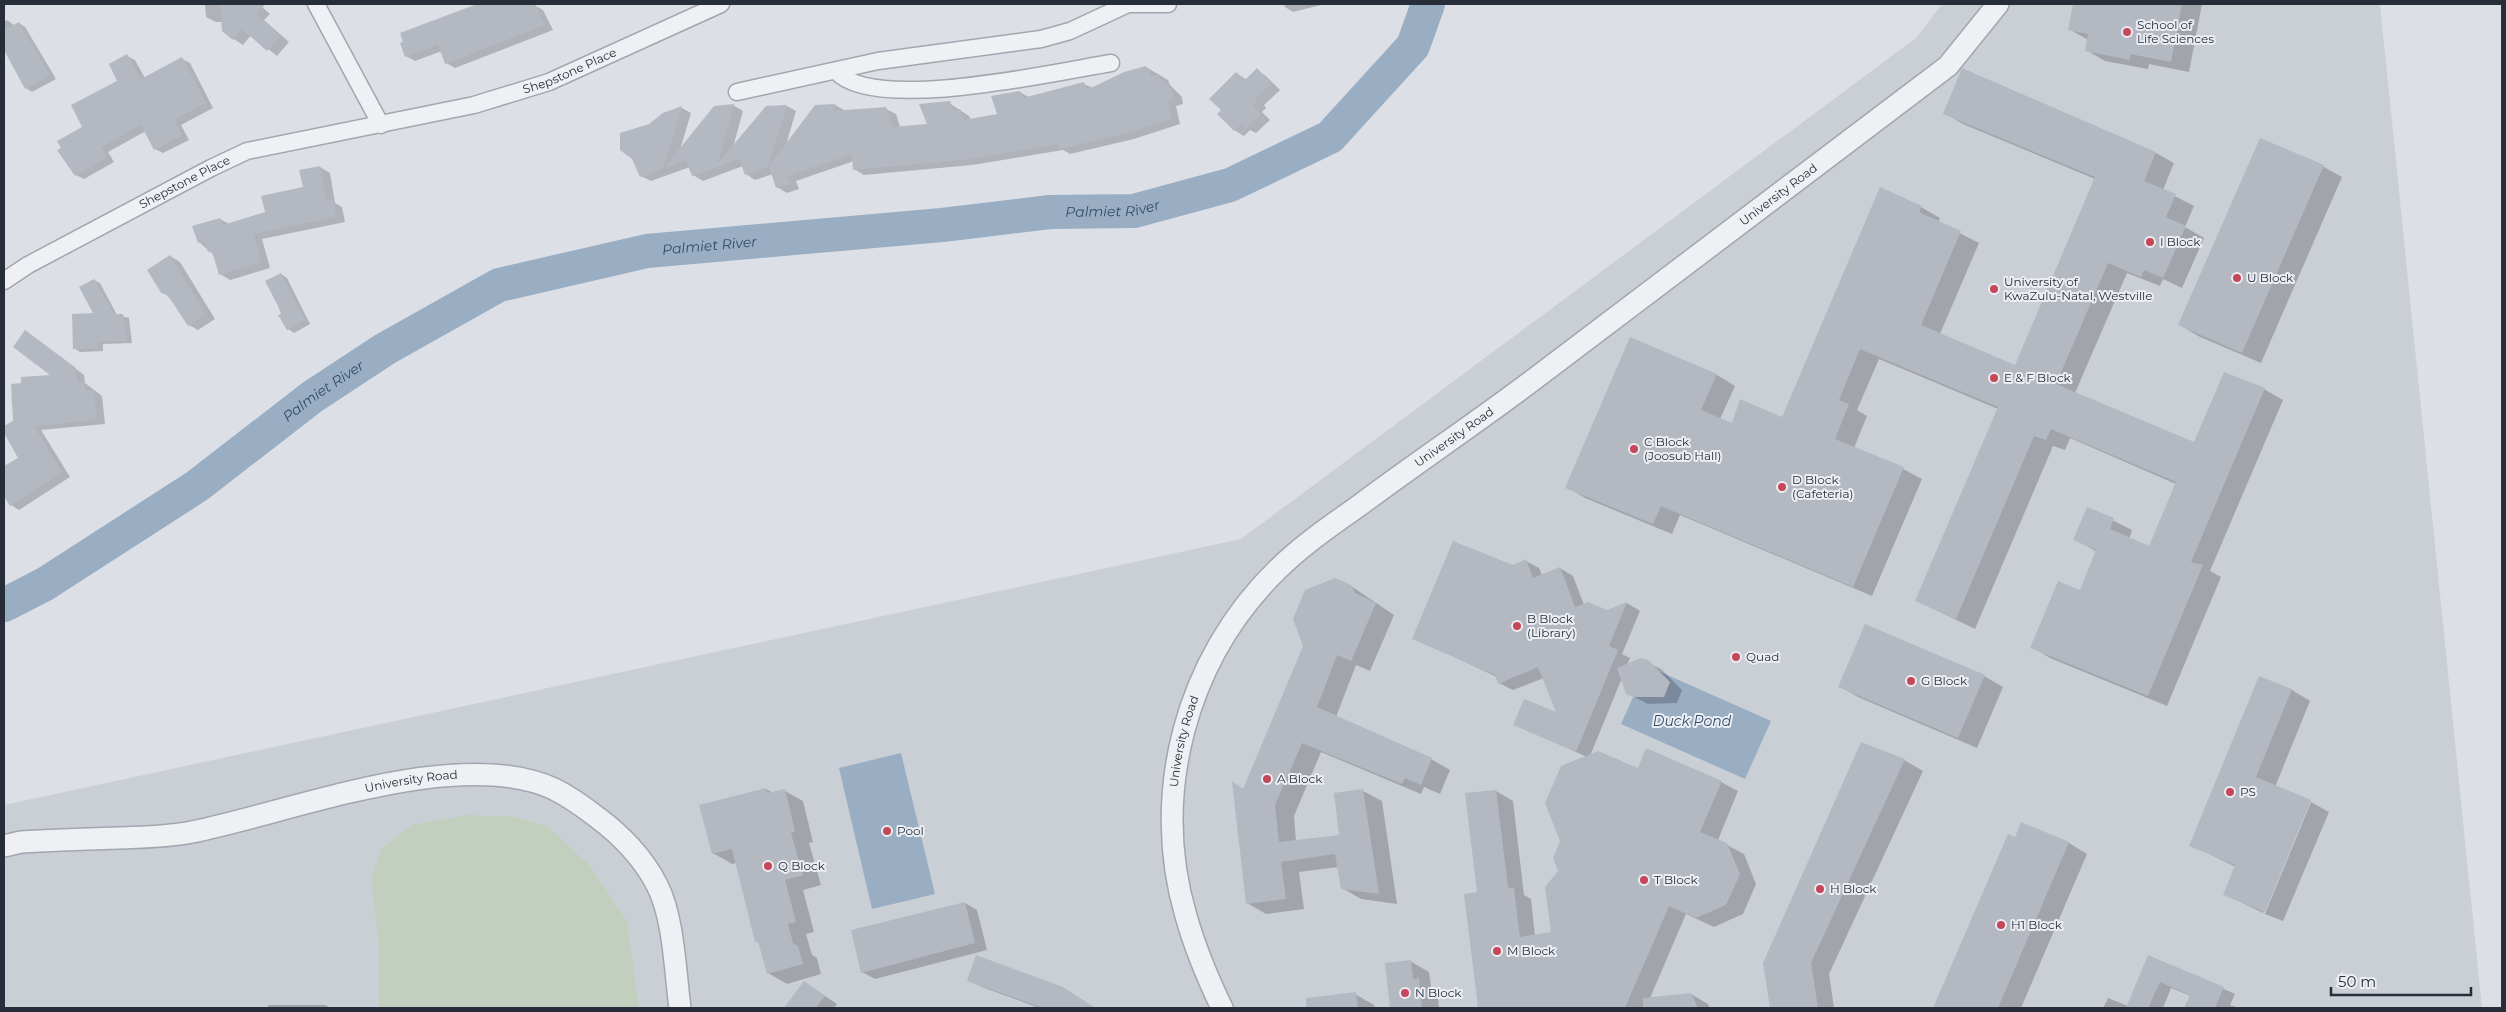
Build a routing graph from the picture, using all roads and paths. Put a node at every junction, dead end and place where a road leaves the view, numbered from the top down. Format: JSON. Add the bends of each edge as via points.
{"nodes":[{"id":1,"x":316,"y":4,"type":"edge"},
{"id":2,"x":721,"y":4,"type":"edge"},
{"id":3,"x":1108,"y":4,"type":"edge"},
{"id":4,"x":1168,"y":4,"type":"edge"},
{"id":5,"x":1998,"y":4,"type":"edge"},
{"id":6,"x":1126,"y":5,"type":"junction"},
{"id":7,"x":1110,"y":63,"type":"dead end"},
{"id":8,"x":837,"y":72,"type":"junction"},
{"id":9,"x":737,"y":92,"type":"dead end"},
{"id":10,"x":381,"y":125,"type":"junction"},
{"id":11,"x":4,"y":280,"type":"edge"},
{"id":12,"x":4,"y":846,"type":"edge"},
{"id":13,"x":680,"y":1008,"type":"edge"},
{"id":14,"x":1222,"y":1008,"type":"edge"}],
"edges":[{"from":1,"to":10,"type":"street"},
{"from":2,"to":10,"type":"street","name":"Shepstone Place","via":[[550,82],[474,105]]},
{"from":3,"to":6,"type":"street"},
{"from":4,"to":6,"type":"street"},
{"from":5,"to":14,"type":"street","name":"University Road","via":[[1948,66],[1530,382],[1311,542],[1277,570],[1232,622],[1212,656],[1194,698],[1176,761],[1172,796],[1173,850],[1185,915]]},
{"from":6,"to":8,"type":"street","via":[[1070,31],[1042,39],[887,60]]},
{"from":7,"to":8,"type":"street","via":[[936,91],[861,86],[845,80]]},
{"from":8,"to":9,"type":"street"},
{"from":10,"to":11,"type":"street","name":"Shepstone Place","via":[[274,144],[240,154]]},
{"from":12,"to":13,"type":"street","name":"University Road","via":[[21,842],[190,833],[409,780],[452,774],[493,775],[527,781],[553,789],[581,804],[614,830],[657,885],[667,916]]}]}
